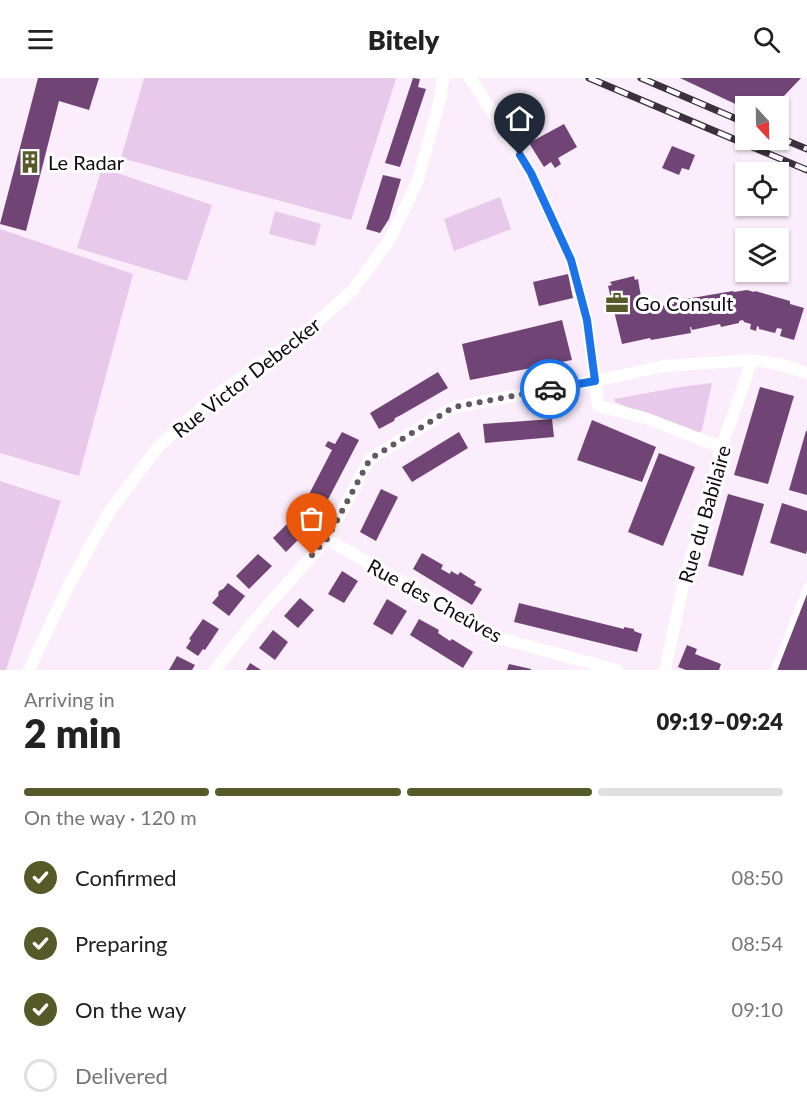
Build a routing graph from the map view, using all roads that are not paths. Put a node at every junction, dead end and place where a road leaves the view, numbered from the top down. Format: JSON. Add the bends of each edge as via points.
{"nodes":[{"id":1,"x":443,"y":78,"type":"edge"},
{"id":2,"x":469,"y":78,"type":"edge"},
{"id":3,"x":752,"y":360,"type":"junction"},
{"id":4,"x":807,"y":373,"type":"edge"},
{"id":5,"x":595,"y":381,"type":"junction"},
{"id":6,"x":721,"y":447,"type":"junction"},
{"id":7,"x":327,"y":539,"type":"junction"},
{"id":8,"x":807,"y":586,"type":"edge"},
{"id":9,"x":29,"y":670,"type":"edge"},
{"id":10,"x":215,"y":670,"type":"edge"},
{"id":11,"x":617,"y":670,"type":"edge"},
{"id":12,"x":665,"y":670,"type":"edge"},
{"id":13,"x":774,"y":670,"type":"edge"}],
"edges":[{"from":1,"to":9,"type":"street","name":"Rue Victor Debecker","via":[[418,180],[390,239],[352,291],[301,336],[214,397],[158,447],[109,512]]},
{"from":2,"to":5,"type":"street","via":[[531,173],[571,260],[587,320]]},
{"from":3,"to":4,"type":"street"},
{"from":3,"to":5,"type":"street","via":[[663,366]]},
{"from":3,"to":6,"type":"street","name":"Rue du Babilaire"},
{"from":5,"to":6,"type":"street","via":[[598,406],[645,418]]},
{"from":5,"to":7,"type":"street","via":[[454,407],[370,459]]},
{"from":6,"to":12,"type":"street","name":"Rue du Babilaire","via":[[684,581]]},
{"from":7,"to":10,"type":"street"},
{"from":7,"to":11,"type":"street","name":"Rue des Cheûves","via":[[499,638]]},
{"from":8,"to":13,"type":"lane"}]}
